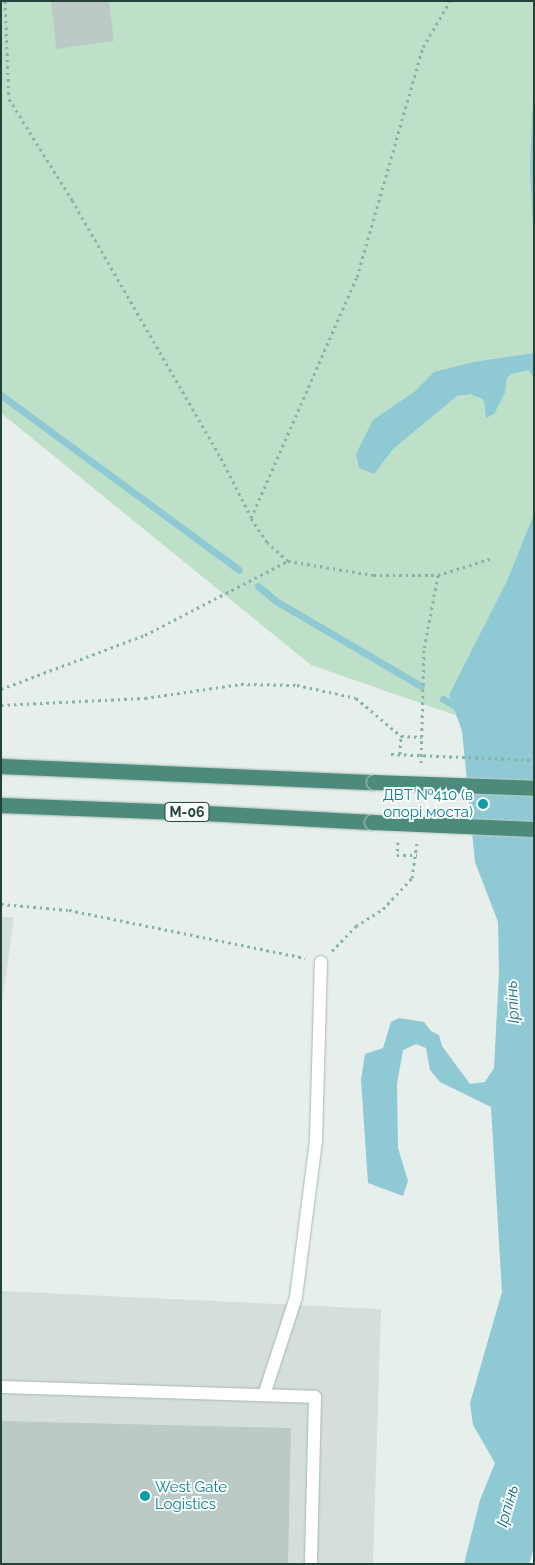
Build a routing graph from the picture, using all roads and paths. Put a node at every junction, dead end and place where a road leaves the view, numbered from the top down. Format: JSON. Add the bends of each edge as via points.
{"nodes":[{"id":1,"x":5,"y":1,"type":"edge"},
{"id":2,"x":450,"y":1,"type":"edge"},
{"id":3,"x":251,"y":518,"type":"junction"},
{"id":4,"x":493,"y":558,"type":"dead end"},
{"id":5,"x":288,"y":561,"type":"junction"},
{"id":6,"x":438,"y":575,"type":"junction"},
{"id":7,"x":1,"y":689,"type":"edge"},
{"id":8,"x":1,"y":705,"type":"edge"},
{"id":9,"x":401,"y":736,"type":"junction"},
{"id":10,"x":422,"y":737,"type":"junction"},
{"id":11,"x":391,"y":754,"type":"dead end"},
{"id":12,"x":400,"y":754,"type":"junction"},
{"id":13,"x":534,"y":760,"type":"edge"},
{"id":14,"x":1,"y":766,"type":"edge"},
{"id":15,"x":421,"y":766,"type":"dead end"},
{"id":16,"x":534,"y":788,"type":"edge"},
{"id":17,"x":1,"y":805,"type":"edge"},
{"id":18,"x":534,"y":829,"type":"edge"},
{"id":19,"x":418,"y":835,"type":"dead end"},
{"id":20,"x":398,"y":839,"type":"dead end"},
{"id":21,"x":417,"y":855,"type":"junction"},
{"id":22,"x":1,"y":904,"type":"edge"},
{"id":23,"x":321,"y":962,"type":"junction"},
{"id":24,"x":1,"y":1387,"type":"edge"},
{"id":25,"x":264,"y":1395,"type":"junction"},
{"id":26,"x":311,"y":1564,"type":"edge"}],
"edges":[{"from":1,"to":3,"type":"path","via":[[9,99],[77,208],[221,458]]},
{"from":2,"to":3,"type":"path","via":[[422,47],[357,277]]},
{"from":3,"to":5,"type":"path","via":[[267,542]]},
{"from":4,"to":6,"type":"path"},
{"from":5,"to":6,"type":"path","via":[[373,575]]},
{"from":5,"to":7,"type":"path","via":[[145,635]]},
{"from":6,"to":10,"type":"path","via":[[424,650]]},
{"from":8,"to":9,"type":"path","via":[[145,698],[241,684],[297,685],[356,698]]},
{"from":9,"to":10,"type":"path"},
{"from":9,"to":12,"type":"path"},
{"from":10,"to":15,"type":"path"},
{"from":11,"to":12,"type":"path","bridge":true},
{"from":12,"to":13,"type":"path","bridge":true},
{"from":14,"to":16,"type":"highway","bridge":true},
{"from":17,"to":18,"type":"highway","number":"М-06","bridge":true},
{"from":19,"to":21,"type":"path"},
{"from":20,"to":21,"type":"path","via":[[397,855]]},
{"from":21,"to":23,"type":"path","via":[[412,878],[382,909],[356,926]]},
{"from":22,"to":23,"type":"path","via":[[69,910]]},
{"from":23,"to":25,"type":"lane","via":[[316,1140],[296,1297]]},
{"from":24,"to":25,"type":"lane"},
{"from":25,"to":26,"type":"lane","via":[[315,1397]]}]}
